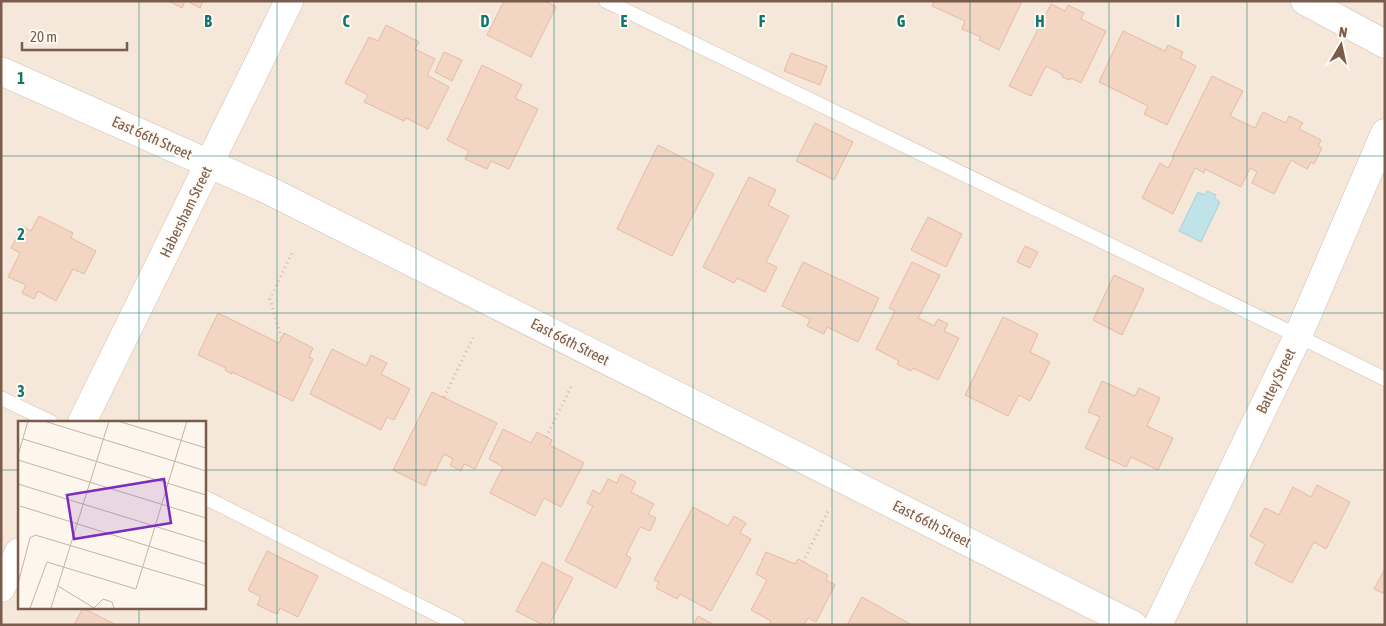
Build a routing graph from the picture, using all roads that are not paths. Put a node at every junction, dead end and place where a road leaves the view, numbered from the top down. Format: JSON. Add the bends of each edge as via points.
{"nodes":[{"id":1,"x":289,"y":1,"type":"edge"},
{"id":2,"x":606,"y":1,"type":"edge"},
{"id":3,"x":1305,"y":1,"type":"edge"},
{"id":4,"x":1385,"y":44,"type":"edge"},
{"id":5,"x":1,"y":71,"type":"edge"},
{"id":6,"x":1385,"y":133,"type":"edge"},
{"id":7,"x":209,"y":164,"type":"junction"},
{"id":8,"x":1298,"y":336,"type":"junction"},
{"id":9,"x":1385,"y":379,"type":"edge"},
{"id":10,"x":1,"y":398,"type":"edge"},
{"id":11,"x":49,"y":421,"type":"edge"},
{"id":12,"x":82,"y":421,"type":"edge"},
{"id":13,"x":205,"y":498,"type":"edge"},
{"id":14,"x":18,"y":554,"type":"edge"},
{"id":15,"x":1,"y":588,"type":"edge"},
{"id":16,"x":458,"y":625,"type":"edge"},
{"id":17,"x":1132,"y":625,"type":"edge"},
{"id":18,"x":1158,"y":625,"type":"edge"}],
"edges":[{"from":1,"to":7,"type":"street","name":"Habersham Street"},
{"from":2,"to":8,"type":"lane"},
{"from":3,"to":4,"type":"street"},
{"from":5,"to":7,"type":"street","name":"East 66th Street"},
{"from":6,"to":8,"type":"street","name":"Battey Street"},
{"from":7,"to":12,"type":"street","name":"Habersham Street"},
{"from":7,"to":17,"type":"street","name":"East 66th Street","via":[[268,190]]},
{"from":8,"to":9,"type":"lane"},
{"from":8,"to":18,"type":"street","name":"Battey Street"},
{"from":10,"to":11,"type":"lane"},
{"from":13,"to":16,"type":"lane"},
{"from":14,"to":15,"type":"street"}]}
